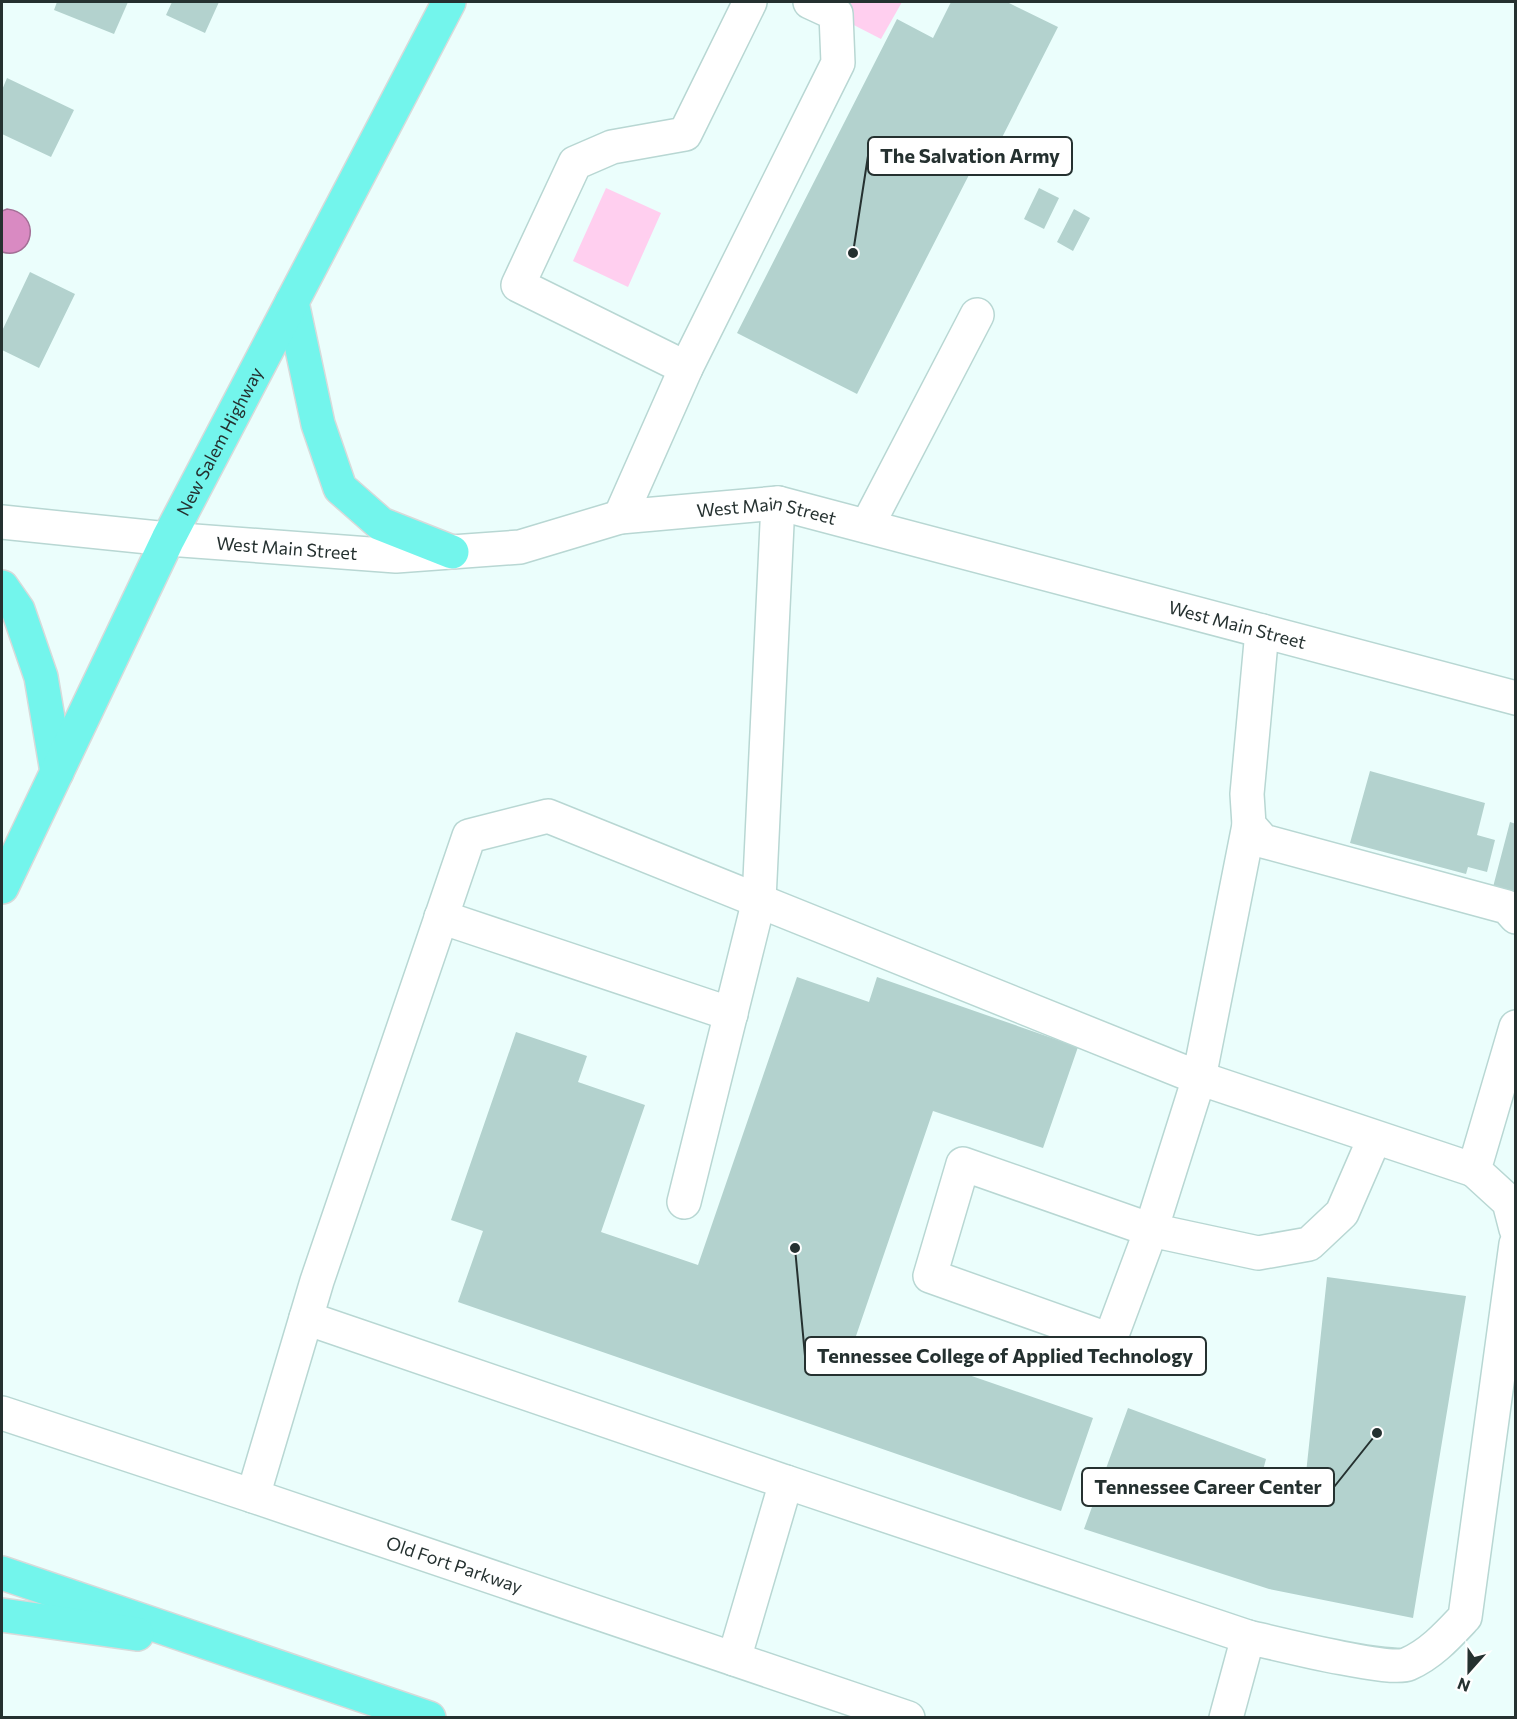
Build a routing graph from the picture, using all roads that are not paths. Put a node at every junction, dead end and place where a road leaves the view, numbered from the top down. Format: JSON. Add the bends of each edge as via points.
{"nodes":[{"id":1,"x":449,"y":2,"type":"edge"},
{"id":2,"x":750,"y":2,"type":"edge"},
{"id":3,"x":810,"y":2,"type":"edge"},
{"id":4,"x":292,"y":302,"type":"junction"},
{"id":5,"x":977,"y":315,"type":"dead end"},
{"id":6,"x":686,"y":368,"type":"junction"},
{"id":7,"x":778,"y":502,"type":"junction"},
{"id":8,"x":620,"y":517,"type":"junction"},
{"id":9,"x":2,"y":522,"type":"edge"},
{"id":10,"x":867,"y":526,"type":"junction"},
{"id":11,"x":168,"y":539,"type":"junction"},
{"id":12,"x":452,"y":552,"type":"junction"},
{"id":13,"x":2,"y":587,"type":"edge"},
{"id":14,"x":1262,"y":632,"type":"junction"},
{"id":15,"x":1515,"y":698,"type":"edge"},
{"id":16,"x":57,"y":772,"type":"junction"},
{"id":17,"x":1249,"y":825,"type":"junction"},
{"id":18,"x":12,"y":840,"type":"edge"},
{"id":19,"x":2,"y":887,"type":"edge"},
{"id":20,"x":759,"y":900,"type":"junction"},
{"id":21,"x":1515,"y":916,"type":"edge"},
{"id":22,"x":441,"y":917,"type":"junction"},
{"id":23,"x":731,"y":1014,"type":"junction"},
{"id":24,"x":1515,"y":1027,"type":"edge"},
{"id":25,"x":1199,"y":1078,"type":"junction"},
{"id":26,"x":1375,"y":1137,"type":"junction"},
{"id":27,"x":1474,"y":1170,"type":"junction"},
{"id":28,"x":684,"y":1202,"type":"dead end"},
{"id":29,"x":1515,"y":1229,"type":"edge"},
{"id":30,"x":1151,"y":1230,"type":"junction"},
{"id":31,"x":1515,"y":1244,"type":"edge"},
{"id":32,"x":306,"y":1318,"type":"junction"},
{"id":33,"x":2,"y":1413,"type":"edge"},
{"id":34,"x":786,"y":1482,"type":"junction"},
{"id":35,"x":254,"y":1496,"type":"junction"},
{"id":36,"x":2,"y":1573,"type":"edge"},
{"id":37,"x":2,"y":1615,"type":"edge"},
{"id":38,"x":1248,"y":1637,"type":"junction"},
{"id":39,"x":216,"y":1646,"type":"junction"},
{"id":40,"x":734,"y":1659,"type":"junction"},
{"id":41,"x":429,"y":1718,"type":"edge"},
{"id":42,"x":908,"y":1718,"type":"edge"},
{"id":43,"x":1227,"y":1718,"type":"edge"}],
"edges":[{"from":1,"to":4,"type":"main road","name":"New Salem Highway"},
{"from":2,"to":6,"type":"street","via":[[685,134],[612,147],[575,163],[518,285]]},
{"from":3,"to":6,"type":"street","via":[[836,14],[838,63]]},
{"from":4,"to":11,"type":"main road","name":"New Salem Highway"},
{"from":4,"to":12,"type":"main road","via":[[318,424],[340,488],[381,524]]},
{"from":5,"to":10,"type":"street"},
{"from":6,"to":8,"type":"street"},
{"from":7,"to":8,"type":"street","name":"West Main Street"},
{"from":7,"to":10,"type":"street","name":"West Main Street"},
{"from":7,"to":20,"type":"street"},
{"from":8,"to":12,"type":"street","name":"West Main Street","via":[[520,547]]},
{"from":9,"to":11,"type":"street","name":"West Main Street"},
{"from":10,"to":14,"type":"street","name":"West Main Street"},
{"from":11,"to":12,"type":"street","name":"West Main Street","via":[[396,556]]},
{"from":11,"to":16,"type":"main road","name":"New Salem Highway"},
{"from":13,"to":16,"type":"main road","via":[[18,610],[41,677]]},
{"from":14,"to":15,"type":"street","name":"West Main Street"},
{"from":14,"to":17,"type":"street","via":[[1247,794]]},
{"from":16,"to":18,"type":"main road","name":"New Salem Highway"},
{"from":17,"to":21,"type":"street","via":[[1263,842],[1508,907]]},
{"from":17,"to":25,"type":"street"},
{"from":18,"to":19,"type":"main road","name":"New Salem Highway"},
{"from":20,"to":22,"type":"street","via":[[548,816],[469,836]]},
{"from":20,"to":23,"type":"street"},
{"from":20,"to":25,"type":"street"},
{"from":22,"to":23,"type":"street"},
{"from":22,"to":32,"type":"street"},
{"from":23,"to":28,"type":"street"},
{"from":24,"to":27,"type":"street"},
{"from":25,"to":26,"type":"street"},
{"from":25,"to":30,"type":"street"},
{"from":26,"to":27,"type":"street"},
{"from":26,"to":30,"type":"street","via":[[1342,1213],[1309,1244],[1258,1253]]},
{"from":27,"to":29,"type":"street","via":[[1509,1202]]},
{"from":30,"to":30,"type":"street","via":[[1110,1340],[930,1276],[963,1164]]},
{"from":31,"to":38,"type":"street","via":[[1465,1617],[1440,1644],[1406,1665],[1378,1664]]},
{"from":32,"to":34,"type":"street"},
{"from":32,"to":35,"type":"street"},
{"from":33,"to":35,"type":"street","name":"Old Fort Parkway"},
{"from":34,"to":38,"type":"street"},
{"from":34,"to":40,"type":"street"},
{"from":35,"to":40,"type":"street","name":"Old Fort Parkway"},
{"from":36,"to":39,"type":"main road"},
{"from":37,"to":39,"type":"main road"},
{"from":38,"to":43,"type":"street"},
{"from":39,"to":41,"type":"main road"},
{"from":40,"to":42,"type":"street","name":"Old Fort Parkway"}]}
